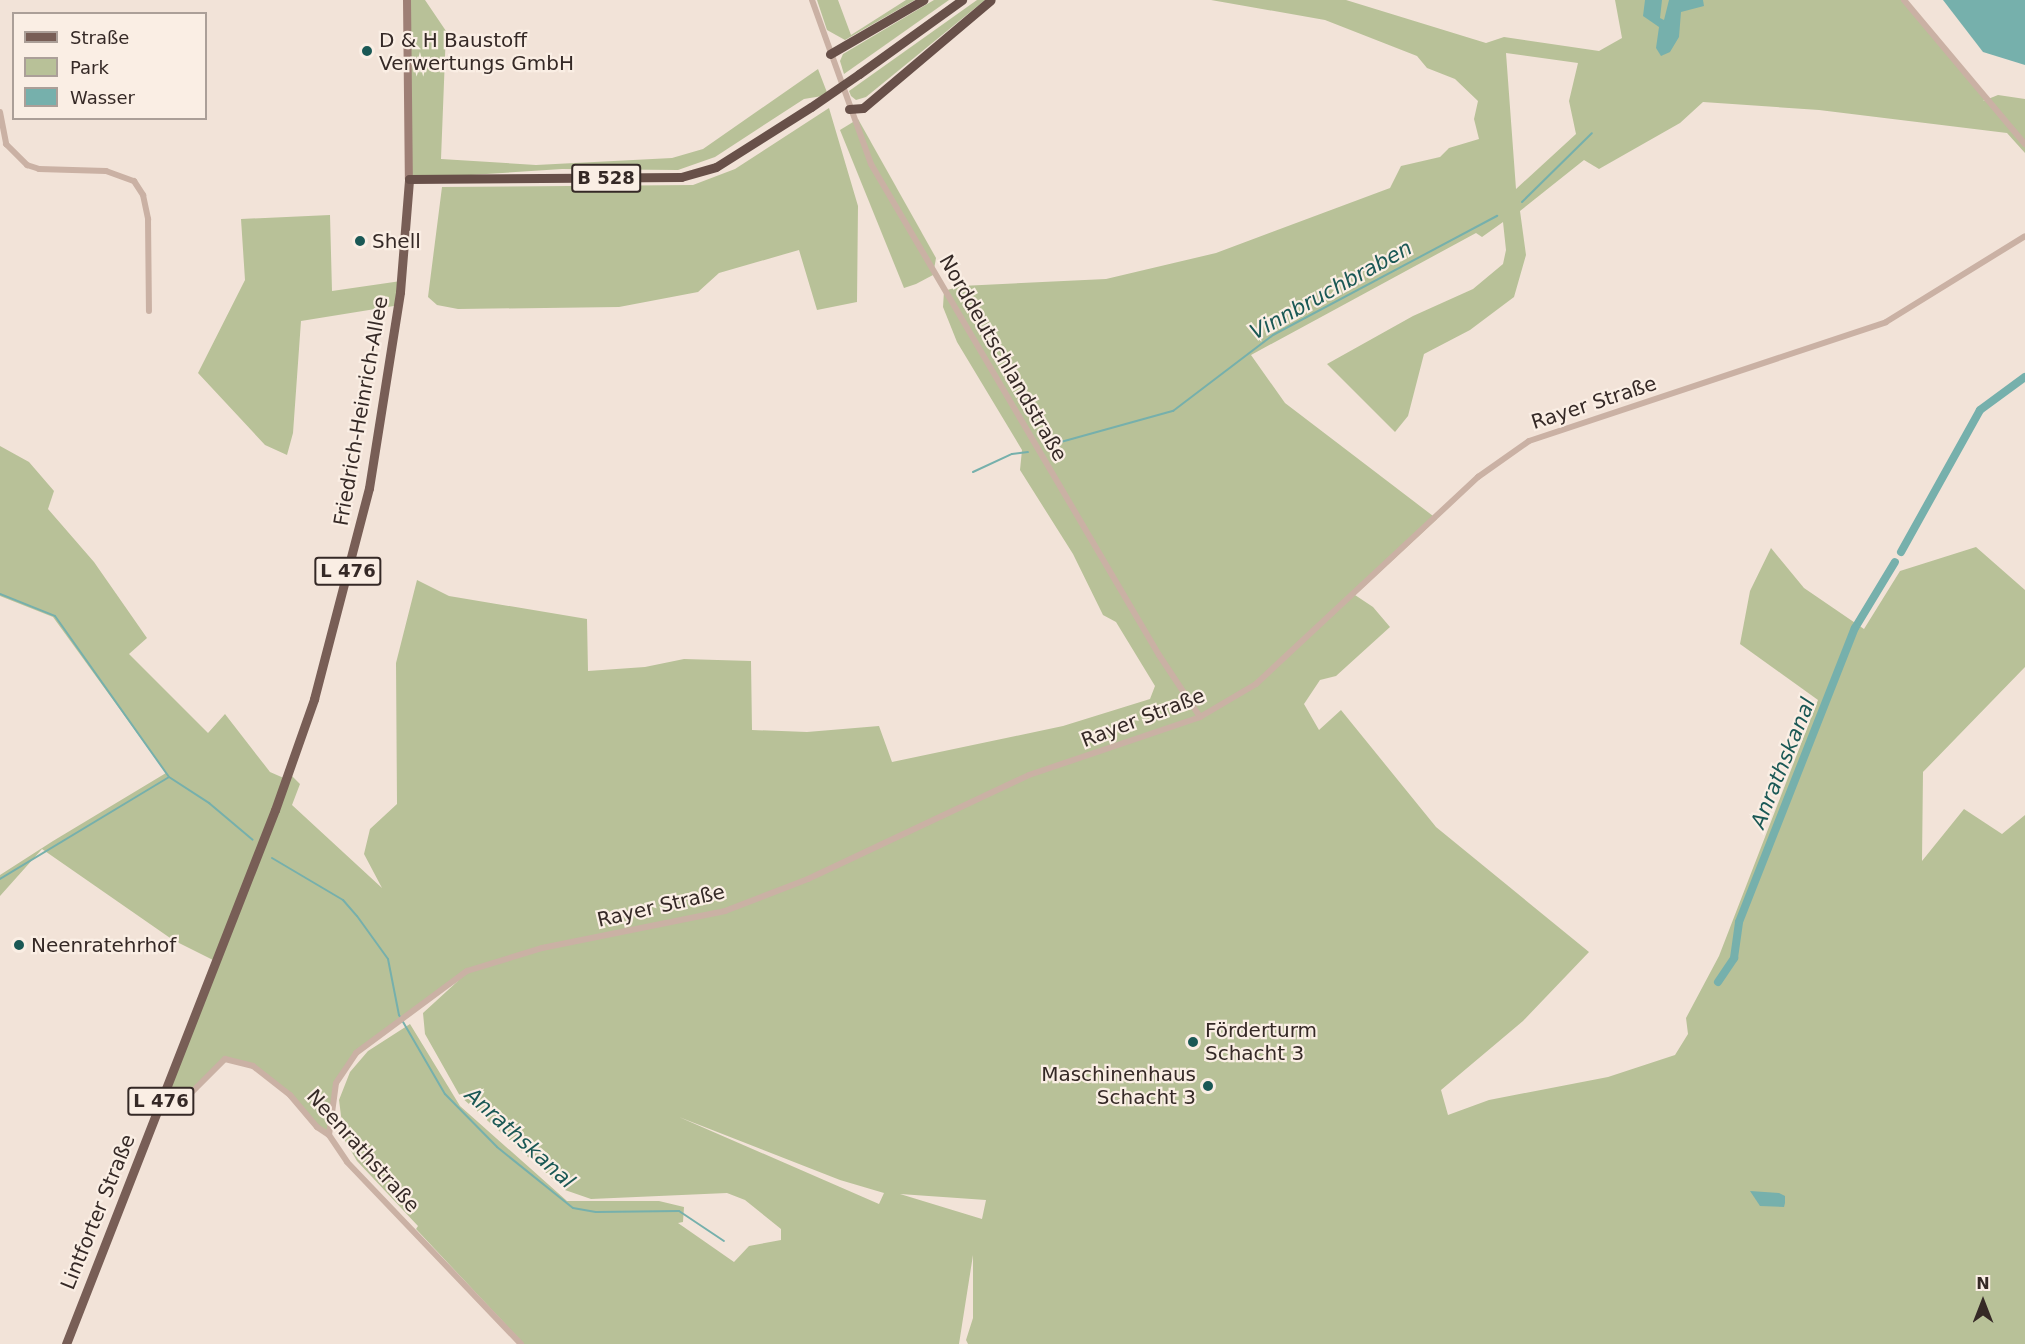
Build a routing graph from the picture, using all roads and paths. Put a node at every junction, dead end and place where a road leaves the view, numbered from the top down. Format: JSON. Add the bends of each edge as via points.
{"nodes":[{"id":1,"x":406,"y":0,"type":"edge"},
{"id":2,"x":812,"y":0,"type":"edge"},
{"id":3,"x":923,"y":0,"type":"edge"},
{"id":4,"x":962,"y":0,"type":"edge"},
{"id":5,"x":991,"y":0,"type":"edge"},
{"id":6,"x":1904,"y":0,"type":"edge"},
{"id":7,"x":831,"y":54,"type":"junction"},
{"id":8,"x":849,"y":109,"type":"junction"},
{"id":9,"x":0,"y":112,"type":"edge"},
{"id":10,"x":2025,"y":144,"type":"edge"},
{"id":11,"x":409,"y":179,"type":"junction"},
{"id":12,"x":2025,"y":236,"type":"edge"},
{"id":13,"x":149,"y":311,"type":"dead end"},
{"id":14,"x":1200,"y":717,"type":"junction"},
{"id":15,"x":257,"y":854,"type":"joint"},
{"id":16,"x":161,"y":1101,"type":"junction"},
{"id":17,"x":329,"y":1134,"type":"junction"},
{"id":18,"x":66,"y":1344,"type":"edge"},
{"id":19,"x":521,"y":1344,"type":"edge"}],
"edges":[{"from":1,"to":11,"type":"main road","name":"Friedrich-Heinrich-Allee","number":"L 476"},
{"from":2,"to":7,"type":"street","name":"Norddeutschlandstraße"},
{"from":3,"to":7,"type":"highway"},
{"from":4,"to":11,"type":"highway","number":"B 528","bridge":true,"via":[[811,107],[716,167],[681,177]]},
{"from":5,"to":8,"type":"highway","via":[[863,108]]},
{"from":6,"to":10,"type":"street"},
{"from":7,"to":8,"type":"street","name":"Norddeutschlandstraße"},
{"from":8,"to":14,"type":"street","name":"Norddeutschlandstraße","via":[[877,174],[1159,655]]},
{"from":9,"to":13,"type":"street","via":[[6,144],[27,165],[39,169],[106,171],[134,182],[143,195],[148,219]]},
{"from":11,"to":15,"type":"main road","name":"Friedrich-Heinrich-Allee","number":"L 476","via":[[400,292],[369,488],[314,699]]},
{"from":12,"to":14,"type":"street","name":"Rayer Straße","via":[[1886,322],[1529,441],[1478,477],[1256,684]]},
{"from":14,"to":17,"type":"street","name":"Rayer Straße","via":[[1019,779],[808,879],[725,911],[483,964],[467,971],[356,1053],[336,1083]]},
{"from":15,"to":16,"type":"main road","name":"Lintforter Straße","number":"L 476"},
{"from":16,"to":17,"type":"street","name":"Neenrathstraße","via":[[184,1100],[217,1062],[234,1059],[253,1066],[290,1095],[317,1127]]},
{"from":16,"to":18,"type":"main road","name":"Lintforter Straße","number":"L 476"},
{"from":17,"to":19,"type":"street","name":"Neenrathstraße","via":[[347,1162]]}]}
